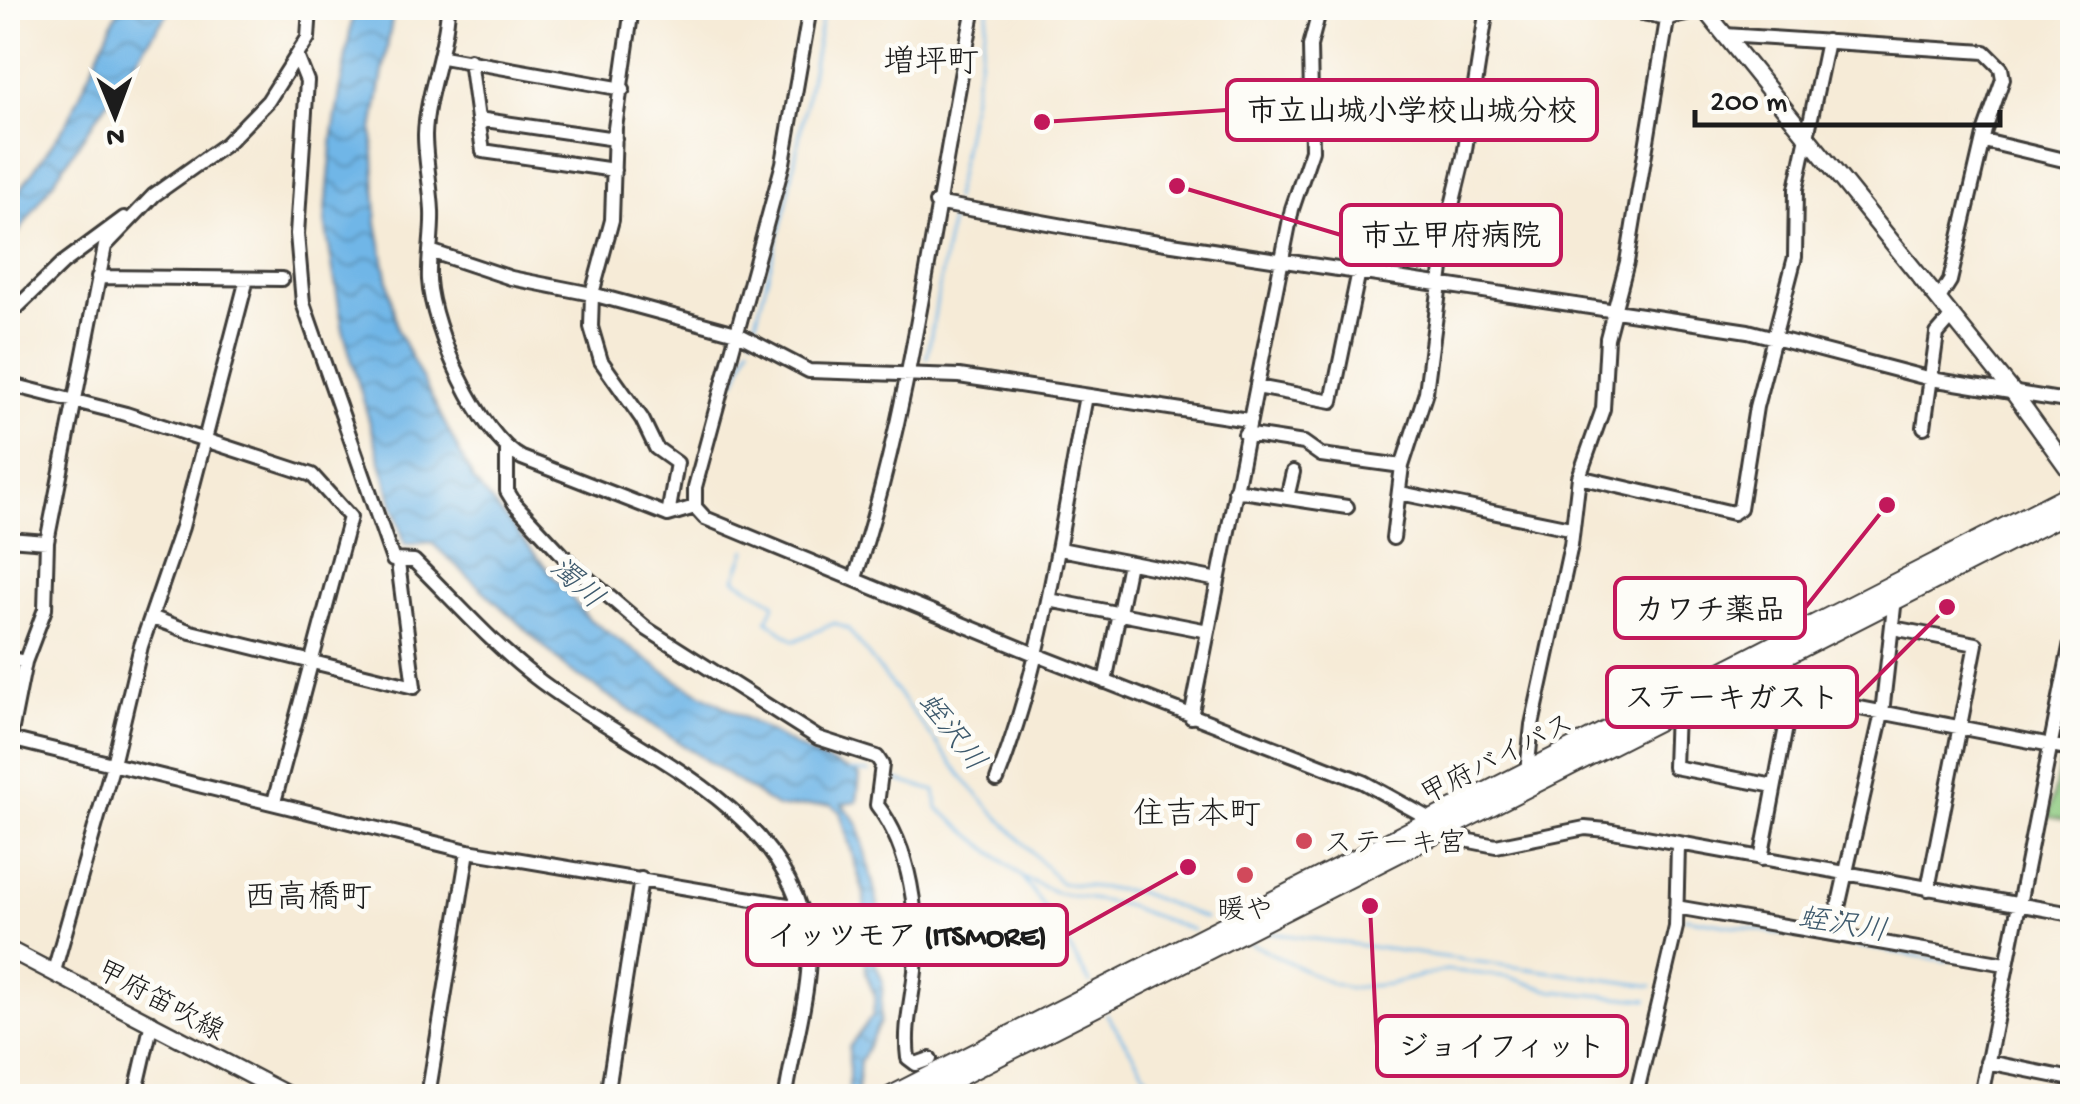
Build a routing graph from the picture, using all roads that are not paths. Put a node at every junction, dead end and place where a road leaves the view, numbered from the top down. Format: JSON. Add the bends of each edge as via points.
{"nodes":[{"id":1,"x":310,"y":8,"type":"edge"},
{"id":2,"x":448,"y":8,"type":"edge"},
{"id":3,"x":632,"y":8,"type":"edge"},
{"id":4,"x":810,"y":8,"type":"edge"},
{"id":5,"x":974,"y":8,"type":"edge"},
{"id":6,"x":1320,"y":8,"type":"edge"},
{"id":7,"x":1487,"y":8,"type":"edge"},
{"id":8,"x":1616,"y":8,"type":"edge"},
{"id":9,"x":1704,"y":9,"type":"edge"},
{"id":10,"x":1669,"y":12,"type":"edge"},
{"id":11,"x":1725,"y":35,"type":"junction"},
{"id":12,"x":1827,"y":41,"type":"junction"},
{"id":13,"x":297,"y":56,"type":"junction"},
{"id":14,"x":443,"y":57,"type":"junction"},
{"id":15,"x":470,"y":60,"type":"junction"},
{"id":16,"x":623,"y":89,"type":"junction"},
{"id":17,"x":478,"y":119,"type":"junction"},
{"id":18,"x":1805,"y":136,"type":"junction"},
{"id":19,"x":615,"y":139,"type":"junction"},
{"id":20,"x":1984,"y":142,"type":"junction"},
{"id":21,"x":2072,"y":162,"type":"edge"},
{"id":22,"x":614,"y":170,"type":"junction"},
{"id":23,"x":154,"y":196,"type":"junction"},
{"id":24,"x":939,"y":204,"type":"junction"},
{"id":25,"x":430,"y":251,"type":"junction"},
{"id":26,"x":1282,"y":260,"type":"junction"},
{"id":27,"x":1359,"y":271,"type":"junction"},
{"id":28,"x":98,"y":277,"type":"junction"},
{"id":29,"x":248,"y":279,"type":"junction"},
{"id":30,"x":282,"y":279,"type":"dead end"},
{"id":31,"x":1439,"y":283,"type":"junction"},
{"id":32,"x":592,"y":294,"type":"junction"},
{"id":33,"x":1938,"y":300,"type":"junction"},
{"id":34,"x":1613,"y":312,"type":"junction"},
{"id":35,"x":8,"y":316,"type":"edge"},
{"id":36,"x":1951,"y":318,"type":"junction"},
{"id":37,"x":746,"y":339,"type":"junction"},
{"id":38,"x":1772,"y":340,"type":"junction"},
{"id":39,"x":908,"y":374,"type":"junction"},
{"id":40,"x":1931,"y":379,"type":"junction"},
{"id":41,"x":8,"y":384,"type":"edge"},
{"id":42,"x":1257,"y":387,"type":"junction"},
{"id":43,"x":2012,"y":392,"type":"junction"},
{"id":44,"x":1086,"y":396,"type":"junction"},
{"id":45,"x":73,"y":402,"type":"junction"},
{"id":46,"x":2072,"y":402,"type":"edge"},
{"id":47,"x":1246,"y":427,"type":"junction"},
{"id":48,"x":1924,"y":427,"type":"dead end"},
{"id":49,"x":204,"y":441,"type":"junction"},
{"id":50,"x":506,"y":450,"type":"junction"},
{"id":51,"x":1402,"y":466,"type":"junction"},
{"id":52,"x":1293,"y":472,"type":"dead end"},
{"id":53,"x":2072,"y":474,"type":"edge"},
{"id":54,"x":1579,"y":477,"type":"junction"},
{"id":55,"x":1234,"y":490,"type":"junction"},
{"id":56,"x":1400,"y":493,"type":"junction"},
{"id":57,"x":2072,"y":493,"type":"edge"},
{"id":58,"x":1287,"y":498,"type":"junction"},
{"id":59,"x":695,"y":507,"type":"junction"},
{"id":60,"x":1347,"y":508,"type":"dead end"},
{"id":61,"x":2072,"y":510,"type":"edge"},
{"id":62,"x":668,"y":514,"type":"junction"},
{"id":63,"x":1570,"y":528,"type":"junction"},
{"id":64,"x":1394,"y":538,"type":"dead end"},
{"id":65,"x":8,"y":540,"type":"edge"},
{"id":66,"x":47,"y":542,"type":"junction"},
{"id":67,"x":1060,"y":549,"type":"junction"},
{"id":68,"x":398,"y":563,"type":"junction"},
{"id":69,"x":1129,"y":563,"type":"junction"},
{"id":70,"x":855,"y":578,"type":"junction"},
{"id":71,"x":1218,"y":580,"type":"junction"},
{"id":72,"x":1894,"y":598,"type":"junction"},
{"id":73,"x":1049,"y":600,"type":"junction"},
{"id":74,"x":1119,"y":614,"type":"junction"},
{"id":75,"x":153,"y":618,"type":"junction"},
{"id":76,"x":1893,"y":628,"type":"junction"},
{"id":77,"x":1208,"y":631,"type":"junction"},
{"id":78,"x":2072,"y":637,"type":"edge"},
{"id":79,"x":1036,"y":656,"type":"junction"},
{"id":80,"x":8,"y":658,"type":"edge"},
{"id":81,"x":25,"y":662,"type":"junction"},
{"id":82,"x":313,"y":662,"type":"junction"},
{"id":83,"x":1105,"y":682,"type":"junction"},
{"id":84,"x":1676,"y":711,"type":"junction"},
{"id":85,"x":1882,"y":713,"type":"junction"},
{"id":86,"x":1191,"y":716,"type":"junction"},
{"id":87,"x":1960,"y":728,"type":"junction"},
{"id":88,"x":9,"y":743,"type":"edge"},
{"id":89,"x":2051,"y":745,"type":"junction"},
{"id":90,"x":2072,"y":749,"type":"edge"},
{"id":91,"x":113,"y":764,"type":"junction"},
{"id":92,"x":1527,"y":772,"type":"junction"},
{"id":93,"x":997,"y":780,"type":"dead end"},
{"id":94,"x":1774,"y":786,"type":"junction"},
{"id":95,"x":274,"y":802,"type":"junction"},
{"id":96,"x":1441,"y":824,"type":"junction"},
{"id":97,"x":1678,"y":845,"type":"junction"},
{"id":98,"x":468,"y":851,"type":"junction"},
{"id":99,"x":1761,"y":859,"type":"junction"},
{"id":100,"x":1845,"y":875,"type":"junction"},
{"id":101,"x":641,"y":879,"type":"junction"},
{"id":102,"x":1928,"y":889,"type":"junction"},
{"id":103,"x":2018,"y":904,"type":"junction"},
{"id":104,"x":800,"y":907,"type":"junction"},
{"id":105,"x":1676,"y":907,"type":"junction"},
{"id":106,"x":2072,"y":914,"type":"edge"},
{"id":107,"x":1832,"y":934,"type":"junction"},
{"id":108,"x":8,"y":948,"type":"edge"},
{"id":109,"x":2006,"y":964,"type":"junction"},
{"id":110,"x":54,"y":970,"type":"junction"},
{"id":111,"x":152,"y":1022,"type":"junction"},
{"id":112,"x":1052,"y":1022,"type":"junction"},
{"id":113,"x":930,"y":1059,"type":"dead end"},
{"id":114,"x":1987,"y":1062,"type":"junction"},
{"id":115,"x":2072,"y":1079,"type":"edge"},
{"id":116,"x":895,"y":1094,"type":"edge"},
{"id":117,"x":135,"y":1096,"type":"edge"},
{"id":118,"x":290,"y":1096,"type":"edge"},
{"id":119,"x":428,"y":1096,"type":"edge"},
{"id":120,"x":607,"y":1096,"type":"edge"},
{"id":121,"x":786,"y":1096,"type":"edge"},
{"id":122,"x":921,"y":1096,"type":"edge"},
{"id":123,"x":1636,"y":1096,"type":"edge"},
{"id":124,"x":1980,"y":1096,"type":"edge"}],
"edges":[{"from":1,"to":13,"type":"street","via":[[308,38]]},
{"from":2,"to":14,"type":"street"},
{"from":3,"to":16,"type":"street"},
{"from":4,"to":37,"type":"street"},
{"from":5,"to":24,"type":"street"},
{"from":6,"to":26,"type":"street","via":[[1310,46],[1312,150]]},
{"from":7,"to":31,"type":"street"},
{"from":8,"to":10,"type":"street"},
{"from":9,"to":10,"type":"street"},
{"from":9,"to":11,"type":"main road"},
{"from":10,"to":34,"type":"street"},
{"from":11,"to":12,"type":"street"},
{"from":11,"to":18,"type":"main road"},
{"from":12,"to":18,"type":"street"},
{"from":12,"to":20,"type":"street","via":[[1987,53],[2003,79]]},
{"from":13,"to":23,"type":"street","via":[[268,101],[226,144]]},
{"from":13,"to":68,"type":"street","via":[[307,81],[297,234],[303,303]]},
{"from":14,"to":15,"type":"street"},
{"from":14,"to":25,"type":"street","via":[[425,136]]},
{"from":15,"to":16,"type":"street"},
{"from":15,"to":17,"type":"street"},
{"from":16,"to":19,"type":"street"},
{"from":17,"to":19,"type":"street"},
{"from":17,"to":22,"type":"street","via":[[482,150]]},
{"from":18,"to":33,"type":"main road"},
{"from":18,"to":38,"type":"street","via":[[1795,257]]},
{"from":19,"to":22,"type":"street"},
{"from":20,"to":21,"type":"street"},
{"from":20,"to":33,"type":"street","via":[[1950,281]]},
{"from":22,"to":32,"type":"street","via":[[612,220]]},
{"from":23,"to":28,"type":"street","via":[[105,246]]},
{"from":23,"to":35,"type":"street","via":[[63,263]]},
{"from":24,"to":26,"type":"street"},
{"from":24,"to":39,"type":"street"},
{"from":25,"to":32,"type":"street","via":[[511,278]]},
{"from":25,"to":50,"type":"street","via":[[429,282],[450,348],[479,415]]},
{"from":26,"to":27,"type":"street"},
{"from":26,"to":42,"type":"street"},
{"from":27,"to":31,"type":"street"},
{"from":27,"to":42,"type":"street","via":[[1332,401]]},
{"from":28,"to":29,"type":"street"},
{"from":28,"to":45,"type":"street"},
{"from":29,"to":30,"type":"street"},
{"from":29,"to":49,"type":"street"},
{"from":31,"to":34,"type":"street"},
{"from":31,"to":51,"type":"street","via":[[1426,392]]},
{"from":32,"to":37,"type":"street"},
{"from":32,"to":62,"type":"street","via":[[591,327],[601,362],[656,448],[677,463]]},
{"from":33,"to":36,"type":"main road"},
{"from":34,"to":38,"type":"street"},
{"from":34,"to":54,"type":"street","via":[[1602,409]]},
{"from":36,"to":40,"type":"street","via":[[1938,334]]},
{"from":36,"to":43,"type":"main road"},
{"from":37,"to":39,"type":"street","via":[[809,372]]},
{"from":37,"to":59,"type":"street","via":[[709,424]]},
{"from":38,"to":40,"type":"street"},
{"from":38,"to":54,"type":"street","via":[[1740,508],[1733,513]]},
{"from":39,"to":44,"type":"street"},
{"from":39,"to":70,"type":"street"},
{"from":40,"to":43,"type":"street"},
{"from":40,"to":48,"type":"street"},
{"from":41,"to":45,"type":"street"},
{"from":42,"to":47,"type":"street"},
{"from":43,"to":46,"type":"street"},
{"from":43,"to":53,"type":"main road"},
{"from":44,"to":47,"type":"street"},
{"from":44,"to":67,"type":"street"},
{"from":45,"to":49,"type":"street"},
{"from":45,"to":66,"type":"street"},
{"from":47,"to":51,"type":"street","via":[[1304,443],[1321,455]]},
{"from":47,"to":55,"type":"street"},
{"from":49,"to":75,"type":"street"},
{"from":49,"to":82,"type":"street","via":[[312,475],[350,517]]},
{"from":50,"to":62,"type":"street"},
{"from":50,"to":113,"type":"street","via":[[507,491],[515,504],[612,603],[818,738],[876,757],[882,765],[877,805],[896,831],[914,908],[908,1058],[916,1064]]},
{"from":51,"to":56,"type":"street"},
{"from":52,"to":58,"type":"street"},
{"from":54,"to":63,"type":"street"},
{"from":55,"to":58,"type":"street"},
{"from":55,"to":71,"type":"street"},
{"from":56,"to":63,"type":"street"},
{"from":56,"to":64,"type":"street"},
{"from":57,"to":92,"type":"highway","name":"甲府バイパス"},
{"from":58,"to":60,"type":"street"},
{"from":59,"to":62,"type":"street"},
{"from":59,"to":70,"type":"street","via":[[720,526]]},
{"from":61,"to":72,"type":"highway","name":"甲府バイパス"},
{"from":63,"to":92,"type":"street"},
{"from":65,"to":66,"type":"street"},
{"from":66,"to":81,"type":"street","via":[[45,609]]},
{"from":67,"to":69,"type":"street"},
{"from":67,"to":73,"type":"street"},
{"from":68,"to":82,"type":"street","via":[[414,687]]},
{"from":68,"to":104,"type":"street","via":[[414,560],[534,677],[708,792],[766,842]]},
{"from":69,"to":71,"type":"street"},
{"from":69,"to":74,"type":"street"},
{"from":70,"to":79,"type":"street"},
{"from":71,"to":77,"type":"street"},
{"from":72,"to":76,"type":"street"},
{"from":72,"to":84,"type":"highway","name":"甲府バイパス"},
{"from":73,"to":74,"type":"street"},
{"from":73,"to":79,"type":"street"},
{"from":74,"to":77,"type":"street"},
{"from":74,"to":83,"type":"street"},
{"from":75,"to":82,"type":"street"},
{"from":75,"to":91,"type":"street"},
{"from":76,"to":85,"type":"street"},
{"from":76,"to":87,"type":"street","via":[[1976,644]]},
{"from":77,"to":86,"type":"street"},
{"from":78,"to":89,"type":"street"},
{"from":79,"to":83,"type":"street"},
{"from":79,"to":93,"type":"street"},
{"from":80,"to":81,"type":"street"},
{"from":81,"to":88,"type":"street"},
{"from":82,"to":95,"type":"street"},
{"from":83,"to":86,"type":"street"},
{"from":84,"to":94,"type":"street","via":[[1674,767]]},
{"from":84,"to":96,"type":"highway","name":"甲府バイパス"},
{"from":85,"to":87,"type":"street"},
{"from":85,"to":94,"type":"street","via":[[1792,696]]},
{"from":85,"to":100,"type":"street"},
{"from":86,"to":96,"type":"street","via":[[1362,782]]},
{"from":87,"to":89,"type":"street"},
{"from":87,"to":102,"type":"street"},
{"from":88,"to":91,"type":"street"},
{"from":89,"to":90,"type":"street"},
{"from":89,"to":103,"type":"street"},
{"from":91,"to":95,"type":"street"},
{"from":91,"to":110,"type":"street"},
{"from":92,"to":96,"type":"highway","name":"甲府バイパス"},
{"from":94,"to":99,"type":"street"},
{"from":95,"to":98,"type":"street"},
{"from":96,"to":97,"type":"street","via":[[1470,841],[1496,846],[1585,828]]},
{"from":96,"to":112,"type":"highway","name":"甲府バイパス"},
{"from":97,"to":99,"type":"street"},
{"from":97,"to":105,"type":"street"},
{"from":98,"to":101,"type":"street"},
{"from":98,"to":119,"type":"street"},
{"from":99,"to":100,"type":"street"},
{"from":100,"to":102,"type":"street"},
{"from":100,"to":107,"type":"street"},
{"from":101,"to":104,"type":"street"},
{"from":101,"to":120,"type":"street"},
{"from":102,"to":103,"type":"street"},
{"from":103,"to":106,"type":"street"},
{"from":103,"to":109,"type":"street"},
{"from":104,"to":121,"type":"street","via":[[809,948]]},
{"from":105,"to":107,"type":"street"},
{"from":105,"to":123,"type":"street"},
{"from":107,"to":109,"type":"street"},
{"from":108,"to":110,"type":"main road","name":"甲府笛吹線"},
{"from":109,"to":114,"type":"street"},
{"from":110,"to":111,"type":"main road","name":"甲府笛吹線"},
{"from":111,"to":117,"type":"street"},
{"from":111,"to":118,"type":"main road","name":"甲府笛吹線"},
{"from":112,"to":116,"type":"highway","name":"甲府バイパス"},
{"from":112,"to":122,"type":"highway","name":"甲府バイパス"},
{"from":114,"to":115,"type":"street"},
{"from":114,"to":124,"type":"street"}]}
